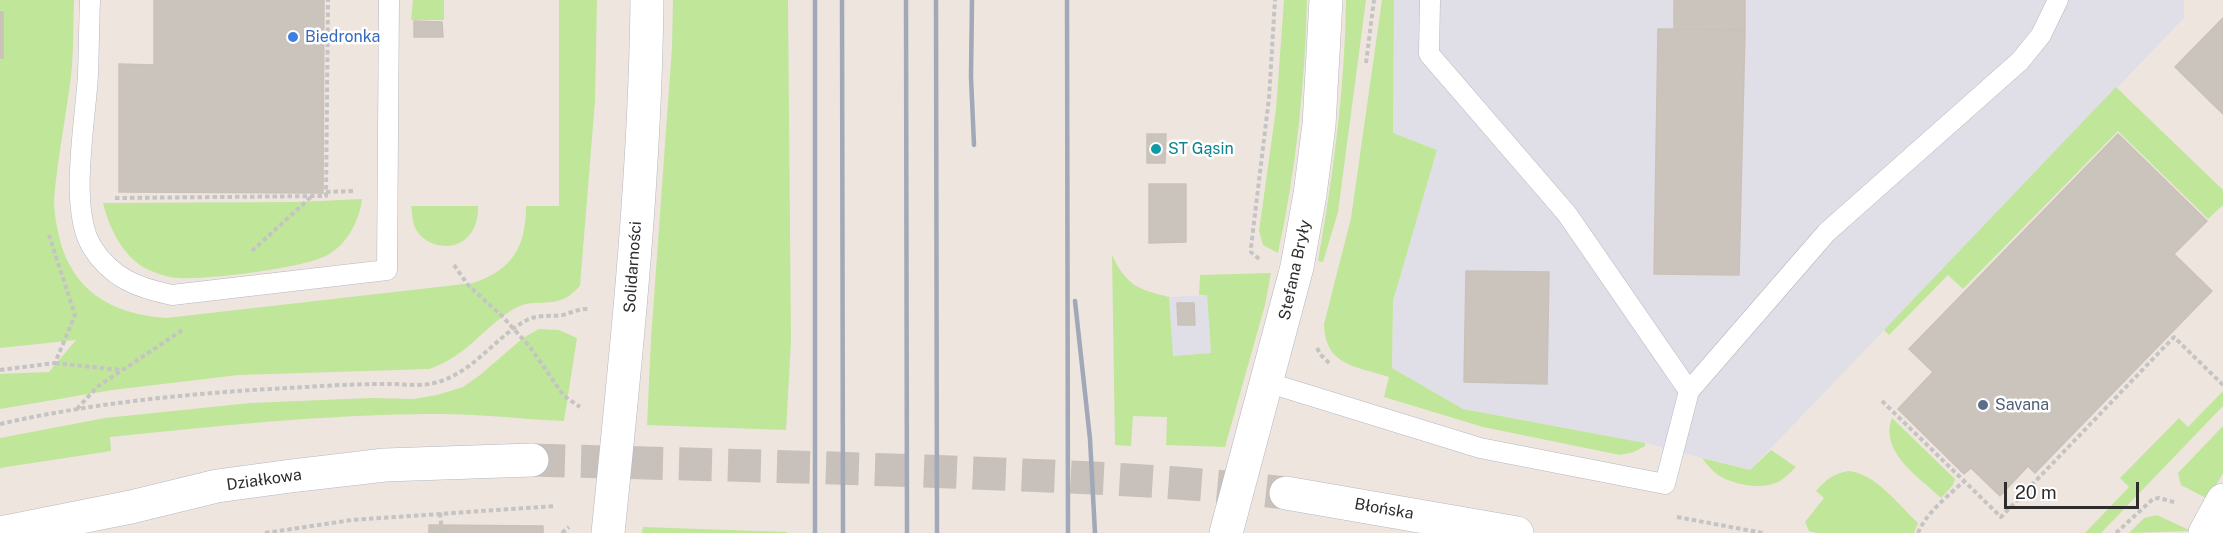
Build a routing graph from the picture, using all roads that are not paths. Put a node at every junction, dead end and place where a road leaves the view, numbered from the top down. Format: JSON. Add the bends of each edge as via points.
{"nodes":[{"id":1,"x":90,"y":0,"type":"edge"},
{"id":2,"x":389,"y":0,"type":"edge"},
{"id":3,"x":647,"y":0,"type":"edge"},
{"id":4,"x":1326,"y":0,"type":"edge"},
{"id":5,"x":1430,"y":0,"type":"edge"},
{"id":6,"x":2058,"y":0,"type":"edge"},
{"id":7,"x":1266,"y":382,"type":"junction"},
{"id":8,"x":1689,"y":391,"type":"junction"},
{"id":9,"x":532,"y":460,"type":"tunnel mouth"},
{"id":10,"x":1286,"y":493,"type":"tunnel mouth"},
{"id":11,"x":2223,"y":500,"type":"edge"},
{"id":12,"x":2195,"y":520,"type":"edge"},
{"id":13,"x":38,"y":530,"type":"edge"},
{"id":14,"x":0,"y":533,"type":"edge"},
{"id":15,"x":608,"y":533,"type":"edge"},
{"id":16,"x":1226,"y":533,"type":"edge"},
{"id":17,"x":1517,"y":533,"type":"edge"}],
"edges":[{"from":1,"to":2,"type":"lane","via":[[80,218],[91,246],[115,274],[142,289],[172,295],[387,270]]},
{"from":3,"to":15,"type":"street","name":"Solidarności","via":[[632,293]]},
{"from":4,"to":7,"type":"street","name":"Stefana Bryły","via":[[1319,125],[1310,194],[1297,267]]},
{"from":5,"to":8,"type":"lane","via":[[1430,54],[1567,214]]},
{"from":6,"to":8,"type":"lane","via":[[2041,34],[2020,61],[1827,232]]},
{"from":7,"to":8,"type":"lane","via":[[1480,448],[1665,484]]},
{"from":7,"to":16,"type":"street","name":"Stefana Bryły"},
{"from":9,"to":13,"type":"street","name":"Działkowa","via":[[386,465],[217,486]]},
{"from":10,"to":17,"type":"street","name":"Błońska"},
{"from":11,"to":12,"type":"street"},
{"from":13,"to":14,"type":"street","name":"Działkowa"}]}
